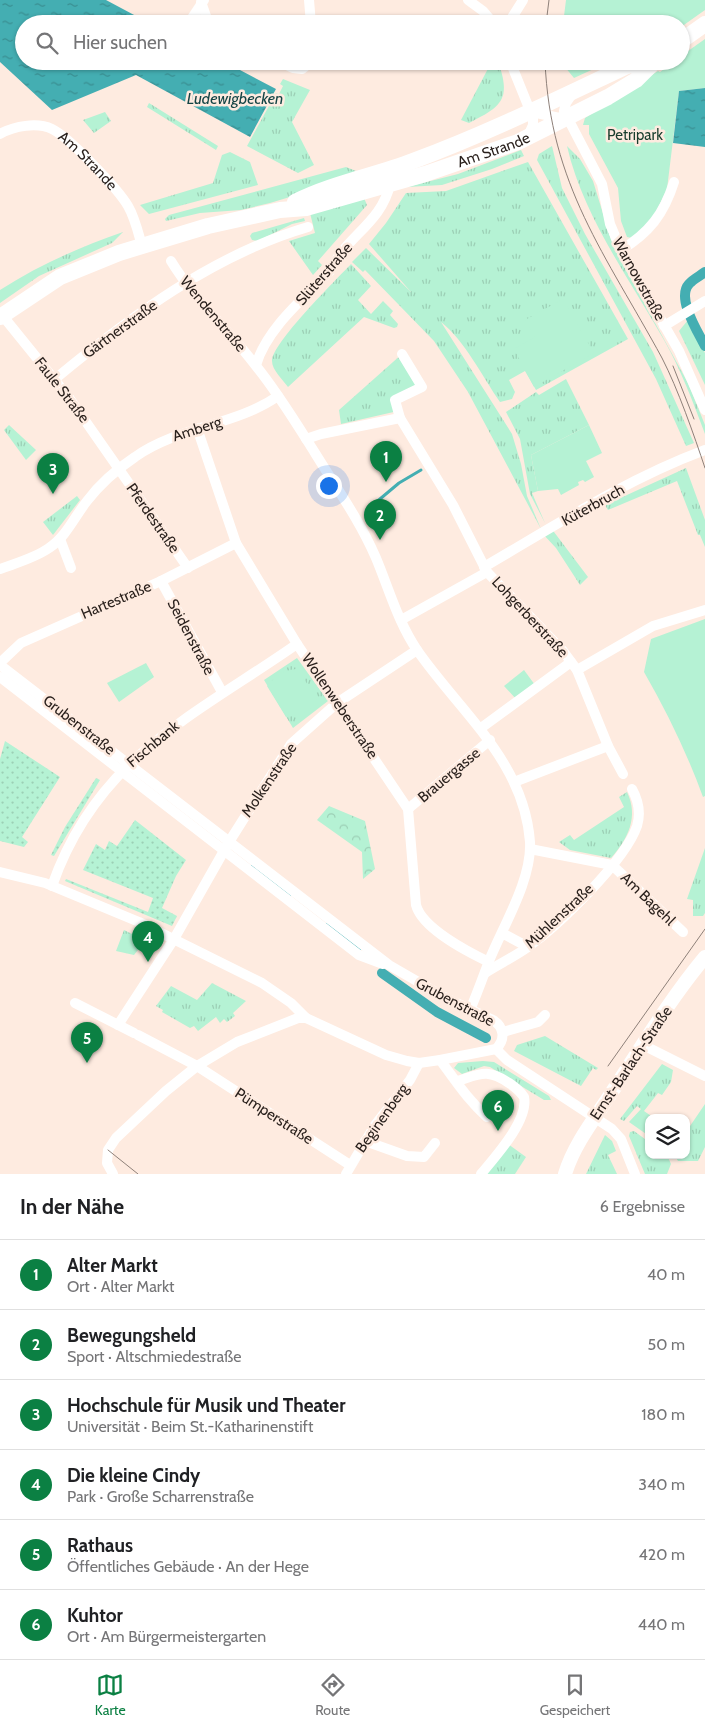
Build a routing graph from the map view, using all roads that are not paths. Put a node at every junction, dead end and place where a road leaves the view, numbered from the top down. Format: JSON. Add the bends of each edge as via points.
{"nodes":[{"id":1,"x":309,"y":0,"type":"edge"},
{"id":2,"x":468,"y":0,"type":"edge"},
{"id":3,"x":523,"y":0,"type":"edge"},
{"id":4,"x":202,"y":1,"type":"edge"},
{"id":5,"x":193,"y":15,"type":"edge"},
{"id":6,"x":205,"y":15,"type":"edge"},
{"id":7,"x":310,"y":15,"type":"edge"},
{"id":8,"x":487,"y":15,"type":"edge"},
{"id":9,"x":514,"y":15,"type":"edge"},
{"id":10,"x":705,"y":24,"type":"edge"},
{"id":11,"x":690,"y":35,"type":"edge"},
{"id":12,"x":514,"y":70,"type":"edge"},
{"id":13,"x":619,"y":70,"type":"edge"},
{"id":14,"x":646,"y":70,"type":"edge"},
{"id":15,"x":578,"y":89,"type":"junction"},
{"id":16,"x":531,"y":112,"type":"junction"},
{"id":17,"x":567,"y":119,"type":"junction"},
{"id":18,"x":0,"y":134,"type":"edge"},
{"id":19,"x":524,"y":140,"type":"junction"},
{"id":20,"x":411,"y":162,"type":"junction"},
{"id":21,"x":674,"y":182,"type":"dead end"},
{"id":22,"x":390,"y":184,"type":"junction"},
{"id":23,"x":280,"y":210,"type":"junction"},
{"id":24,"x":308,"y":227,"type":"dead end"},
{"id":25,"x":142,"y":246,"type":"junction"},
{"id":26,"x":620,"y":250,"type":"junction"},
{"id":27,"x":171,"y":261,"type":"dead end"},
{"id":28,"x":187,"y":283,"type":"junction"},
{"id":29,"x":702,"y":303,"type":"edge"},
{"id":30,"x":1,"y":316,"type":"edge"},
{"id":31,"x":664,"y":326,"type":"junction"},
{"id":32,"x":402,"y":354,"type":"dead end"},
{"id":33,"x":256,"y":365,"type":"junction"},
{"id":34,"x":55,"y":379,"type":"junction"},
{"id":35,"x":278,"y":396,"type":"junction"},
{"id":36,"x":703,"y":399,"type":"edge"},
{"id":37,"x":705,"y":410,"type":"edge"},
{"id":38,"x":400,"y":418,"type":"junction"},
{"id":39,"x":197,"y":428,"type":"junction"},
{"id":40,"x":306,"y":439,"type":"junction"},
{"id":41,"x":705,"y":450,"type":"edge"},
{"id":42,"x":119,"y":468,"type":"junction"},
{"id":43,"x":60,"y":539,"type":"junction"},
{"id":44,"x":236,"y":543,"type":"junction"},
{"id":45,"x":71,"y":568,"type":"dead end"},
{"id":46,"x":188,"y":568,"type":"junction"},
{"id":47,"x":0,"y":569,"type":"edge"},
{"id":48,"x":486,"y":569,"type":"junction"},
{"id":49,"x":161,"y":581,"type":"junction"},
{"id":50,"x":705,"y":610,"type":"edge"},
{"id":51,"x":401,"y":620,"type":"junction"},
{"id":52,"x":297,"y":644,"type":"junction"},
{"id":53,"x":417,"y":650,"type":"junction"},
{"id":54,"x":0,"y":664,"type":"edge"},
{"id":55,"x":574,"y":666,"type":"junction"},
{"id":56,"x":0,"y":677,"type":"edge"},
{"id":57,"x":222,"y":692,"type":"junction"},
{"id":58,"x":337,"y":703,"type":"junction"},
{"id":59,"x":481,"y":728,"type":"junction"},
{"id":60,"x":490,"y":740,"type":"junction"},
{"id":61,"x":608,"y":746,"type":"junction"},
{"id":62,"x":125,"y":768,"type":"junction"},
{"id":63,"x":623,"y":774,"type":"dead end"},
{"id":64,"x":514,"y":782,"type":"junction"},
{"id":65,"x":632,"y":789,"type":"dead end"},
{"id":66,"x":408,"y":809,"type":"junction"},
{"id":67,"x":226,"y":846,"type":"junction"},
{"id":68,"x":530,"y":849,"type":"junction"},
{"id":69,"x":612,"y":866,"type":"junction"},
{"id":70,"x":0,"y":872,"type":"edge"},
{"id":71,"x":52,"y":886,"type":"junction"},
{"id":72,"x":683,"y":932,"type":"dead end"},
{"id":73,"x":502,"y":933,"type":"junction"},
{"id":74,"x":174,"y":939,"type":"junction"},
{"id":75,"x":528,"y":947,"type":"junction"},
{"id":76,"x":705,"y":957,"type":"edge"},
{"id":77,"x":489,"y":962,"type":"junction"},
{"id":78,"x":485,"y":973,"type":"junction"},
{"id":79,"x":75,"y":1003,"type":"dead end"},
{"id":80,"x":470,"y":1010,"type":"junction"},
{"id":81,"x":545,"y":1015,"type":"dead end"},
{"id":82,"x":306,"y":1018,"type":"junction"},
{"id":83,"x":118,"y":1024,"type":"junction"},
{"id":84,"x":503,"y":1032,"type":"junction"},
{"id":85,"x":643,"y":1045,"type":"junction"},
{"id":86,"x":496,"y":1048,"type":"junction"},
{"id":87,"x":440,"y":1060,"type":"junction"},
{"id":88,"x":419,"y":1063,"type":"junction"},
{"id":89,"x":198,"y":1066,"type":"junction"},
{"id":90,"x":705,"y":1076,"type":"edge"},
{"id":91,"x":457,"y":1081,"type":"junction"},
{"id":92,"x":487,"y":1117,"type":"dead end"},
{"id":93,"x":365,"y":1140,"type":"junction"},
{"id":94,"x":436,"y":1143,"type":"dead end"},
{"id":95,"x":348,"y":1170,"type":"edge"},
{"id":96,"x":113,"y":1174,"type":"edge"},
{"id":97,"x":481,"y":1174,"type":"edge"},
{"id":98,"x":565,"y":1174,"type":"edge"},
{"id":99,"x":635,"y":1174,"type":"edge"}],
"edges":[{"from":1,"to":7,"type":"street"},
{"from":2,"to":8,"type":"street"},
{"from":3,"to":9,"type":"street"},
{"from":4,"to":5,"type":"street"},
{"from":4,"to":6,"type":"street"},
{"from":10,"to":11,"type":"main road"},
{"from":12,"to":16,"type":"street"},
{"from":13,"to":15,"type":"main road","name":"Am Strande"},
{"from":14,"to":17,"type":"main road","name":"Am Strande","via":[[636,80]]},
{"from":15,"to":16,"type":"main road","name":"Am Strande"},
{"from":15,"to":17,"type":"street","via":[[566,103]]},
{"from":16,"to":17,"type":"street"},
{"from":16,"to":19,"type":"street","via":[[532,131]]},
{"from":16,"to":20,"type":"main road","name":"Am Strande"},
{"from":17,"to":19,"type":"main road","name":"Am Strande"},
{"from":17,"to":26,"type":"street","name":"Warnowstraße","via":[[602,184],[610,224]]},
{"from":18,"to":25,"type":"street","name":"Am Strande","via":[[30,125],[50,128],[64,137],[128,205]]},
{"from":19,"to":22,"type":"main road","name":"Am Strande"},
{"from":20,"to":22,"type":"main road","name":"Am Strande"},
{"from":20,"to":23,"type":"main road","name":"Am Strande","via":[[339,184]]},
{"from":21,"to":26,"type":"street","via":[[665,206],[652,226]]},
{"from":22,"to":23,"type":"main road","name":"Am Strande","via":[[306,208]]},
{"from":22,"to":33,"type":"street","name":"Slüterstraße","via":[[388,197],[379,211],[277,328]]},
{"from":23,"to":25,"type":"main road","name":"Am Strande","via":[[208,226]]},
{"from":24,"to":28,"type":"street","name":"Gärtnerstraße","via":[[239,254]]},
{"from":25,"to":30,"type":"main road","name":"Am Strande","via":[[60,277]]},
{"from":26,"to":31,"type":"street","name":"Warnowstraße"},
{"from":27,"to":28,"type":"street","name":"Wendenstraße"},
{"from":28,"to":33,"type":"street","name":"Wendenstraße"},
{"from":28,"to":34,"type":"street","name":"Gärtnerstraße","via":[[130,319]]},
{"from":29,"to":31,"type":"street"},
{"from":30,"to":34,"type":"street","name":"Faule Straße"},
{"from":31,"to":36,"type":"street","name":"Warnowstraße"},
{"from":32,"to":38,"type":"street","via":[[422,388],[395,400]]},
{"from":33,"to":35,"type":"street","name":"Wendenstraße"},
{"from":34,"to":42,"type":"street","name":"Faule Straße"},
{"from":35,"to":39,"type":"street","name":"Amberg","via":[[245,414]]},
{"from":35,"to":40,"type":"street","name":"Wendenstraße"},
{"from":36,"to":37,"type":"street","name":"Warnowstraße"},
{"from":38,"to":40,"type":"street"},
{"from":38,"to":48,"type":"street","name":"Lohgerberstraße","via":[[453,504]]},
{"from":39,"to":42,"type":"street","name":"Amberg","via":[[159,442]]},
{"from":39,"to":44,"type":"street","name":"Wollenweberstraße"},
{"from":40,"to":51,"type":"street","name":"Wendenstraße","via":[[368,541]]},
{"from":41,"to":48,"type":"street","name":"Küterbruch","via":[[586,507]]},
{"from":42,"to":43,"type":"street","name":"Amberg","via":[[88,499]]},
{"from":42,"to":46,"type":"street","name":"Pferdestraße"},
{"from":43,"to":45,"type":"street"},
{"from":43,"to":47,"type":"street","via":[[33,557]]},
{"from":44,"to":46,"type":"street","name":"Hartestraße"},
{"from":44,"to":52,"type":"street","name":"Wollenweberstraße"},
{"from":46,"to":49,"type":"street","name":"Hartestraße"},
{"from":48,"to":51,"type":"street","name":"Küterbruch"},
{"from":48,"to":55,"type":"street","name":"Lohgerberstraße"},
{"from":49,"to":54,"type":"street","name":"Hartestraße","via":[[21,644]]},
{"from":49,"to":57,"type":"street","name":"Seidenstraße"},
{"from":50,"to":55,"type":"street","via":[[653,626]]},
{"from":51,"to":53,"type":"street","name":"Wendenstraße"},
{"from":52,"to":57,"type":"street","name":"Fischbank"},
{"from":52,"to":58,"type":"street","name":"Wollenweberstraße"},
{"from":53,"to":58,"type":"street","name":"Molkenstraße"},
{"from":53,"to":59,"type":"street","name":"Wendenstraße"},
{"from":54,"to":62,"type":"street","name":"Grubenstraße"},
{"from":55,"to":59,"type":"street"},
{"from":55,"to":61,"type":"street","name":"Lohgerberstraße"},
{"from":56,"to":62,"type":"street","name":"Grubenstraße"},
{"from":57,"to":62,"type":"street","name":"Fischbank","via":[[177,724]]},
{"from":58,"to":66,"type":"street","name":"Wollenweberstraße"},
{"from":58,"to":67,"type":"street","name":"Molkenstraße","via":[[285,752]]},
{"from":59,"to":60,"type":"street","name":"Wendenstraße"},
{"from":60,"to":64,"type":"street","name":"Wendenstraße"},
{"from":60,"to":66,"type":"street","name":"Brauergasse"},
{"from":61,"to":63,"type":"street","name":"Lohgerberstraße"},
{"from":61,"to":64,"type":"street"},
{"from":62,"to":67,"type":"street","name":"Grubenstraße"},
{"from":62,"to":71,"type":"street","name":"Fischbank","via":[[70,843]]},
{"from":64,"to":68,"type":"street","name":"Wendenstraße","via":[[526,817]]},
{"from":65,"to":69,"type":"street","name":"Mühlenstraße","via":[[638,805],[638,820],[632,837]]},
{"from":66,"to":77,"type":"street","name":"Wollenweberstraße","via":[[416,905],[420,915],[431,927]]},
{"from":67,"to":74,"type":"street","name":"Molkenstraße"},
{"from":67,"to":80,"type":"street","name":"Grubenstraße","via":[[359,955],[389,965]]},
{"from":68,"to":69,"type":"street"},
{"from":68,"to":73,"type":"street","via":[[521,887]]},
{"from":69,"to":72,"type":"street","name":"Am Bagehl"},
{"from":69,"to":75,"type":"street","name":"Mühlenstraße"},
{"from":70,"to":71,"type":"street"},
{"from":71,"to":74,"type":"street"},
{"from":73,"to":75,"type":"street"},
{"from":73,"to":77,"type":"street"},
{"from":74,"to":82,"type":"street","via":[[262,983]]},
{"from":74,"to":83,"type":"street","name":"Molkenstraße"},
{"from":75,"to":78,"type":"street","name":"Mühlenstraße"},
{"from":76,"to":85,"type":"main road","name":"Ernst-Barlach-Straße"},
{"from":77,"to":78,"type":"street"},
{"from":78,"to":80,"type":"street"},
{"from":79,"to":83,"type":"street","name":"Pümperstraße"},
{"from":80,"to":84,"type":"street","name":"Grubenstraße","via":[[498,1023]]},
{"from":81,"to":84,"type":"street","via":[[538,1022]]},
{"from":82,"to":88,"type":"street","via":[[386,1055]]},
{"from":82,"to":89,"type":"street","via":[[248,1037]]},
{"from":83,"to":89,"type":"street","name":"Pümperstraße"},
{"from":84,"to":86,"type":"street","name":"Grubenstraße"},
{"from":85,"to":90,"type":"street"},
{"from":85,"to":98,"type":"main road","name":"Ernst-Barlach-Straße","via":[[572,1155]]},
{"from":86,"to":87,"type":"street"},
{"from":86,"to":99,"type":"street","via":[[506,1060],[612,1129],[621,1139]]},
{"from":87,"to":88,"type":"street"},
{"from":87,"to":91,"type":"street"},
{"from":88,"to":93,"type":"street","name":"Beginenberg"},
{"from":89,"to":95,"type":"street","name":"Pümperstraße"},
{"from":89,"to":96,"type":"street","via":[[127,1126],[108,1150],[107,1164]]},
{"from":91,"to":92,"type":"street","via":[[464,1095]]},
{"from":91,"to":97,"type":"street","via":[[480,1073],[492,1073],[524,1097],[523,1113]]},
{"from":93,"to":94,"type":"street","via":[[414,1158],[424,1157]]},
{"from":93,"to":95,"type":"street","name":"Beginenberg"}]}
